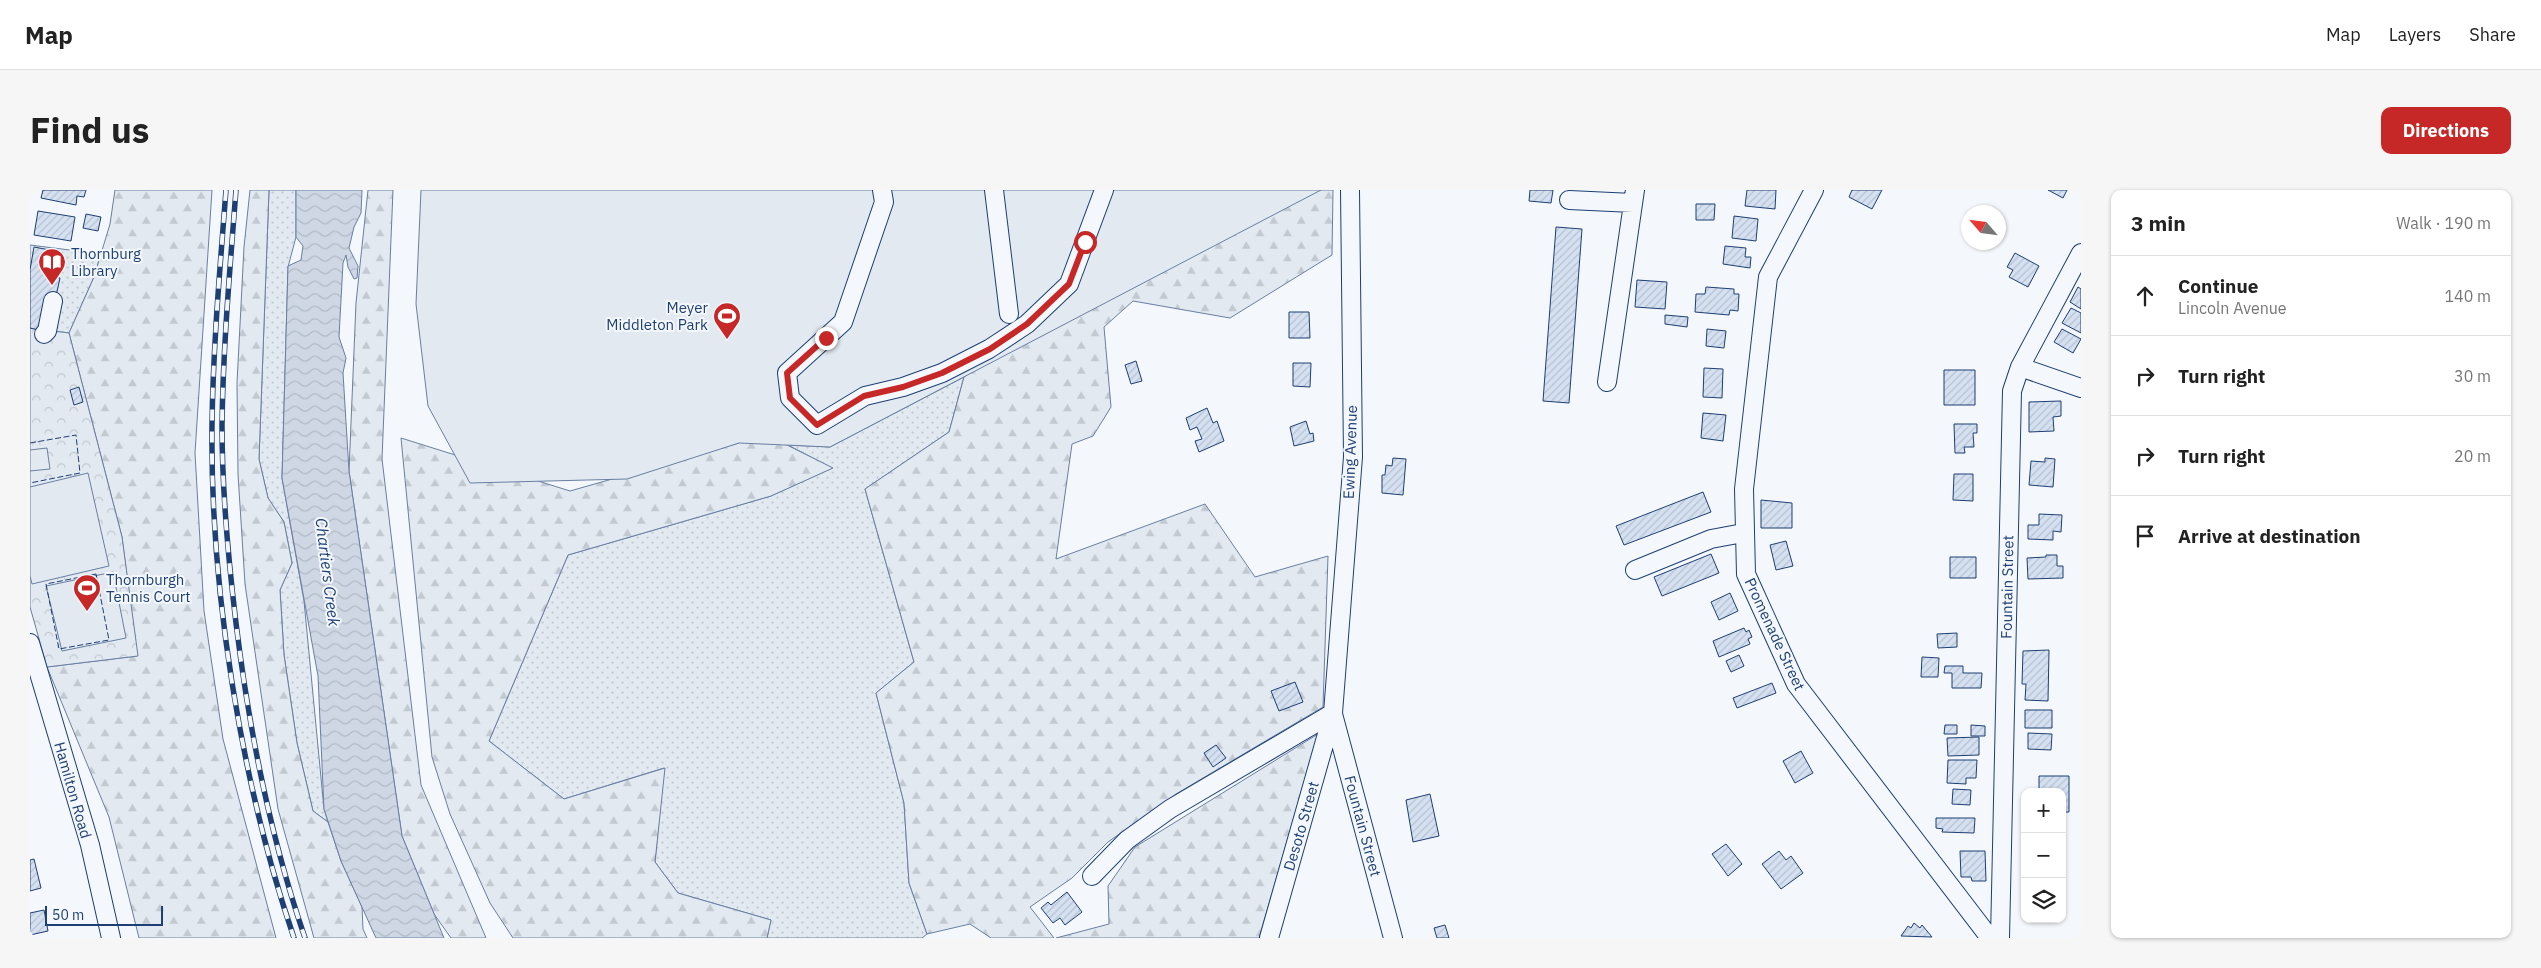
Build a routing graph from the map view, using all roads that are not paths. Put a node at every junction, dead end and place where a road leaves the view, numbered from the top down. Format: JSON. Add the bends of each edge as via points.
{"nodes":[{"id":1,"x":882,"y":190,"type":"edge"},
{"id":2,"x":994,"y":190,"type":"edge"},
{"id":3,"x":1104,"y":190,"type":"edge"},
{"id":4,"x":1350,"y":190,"type":"edge"},
{"id":5,"x":1814,"y":190,"type":"edge"},
{"id":6,"x":1634,"y":196,"type":"edge"},
{"id":7,"x":1570,"y":200,"type":"dead end"},
{"id":8,"x":2081,"y":253,"type":"edge"},
{"id":9,"x":53,"y":301,"type":"dead end"},
{"id":10,"x":1009,"y":314,"type":"junction"},
{"id":11,"x":1036,"y":316,"type":"junction"},
{"id":12,"x":44,"y":334,"type":"dead end"},
{"id":13,"x":990,"y":349,"type":"junction"},
{"id":14,"x":2020,"y":367,"type":"junction"},
{"id":15,"x":1607,"y":382,"type":"dead end"},
{"id":16,"x":2081,"y":388,"type":"edge"},
{"id":17,"x":1743,"y":533,"type":"junction"},
{"id":18,"x":1635,"y":570,"type":"dead end"},
{"id":19,"x":30,"y":643,"type":"edge"},
{"id":20,"x":1333,"y":713,"type":"junction"},
{"id":21,"x":1092,"y":876,"type":"dead end"},
{"id":22,"x":111,"y":938,"type":"edge"},
{"id":23,"x":1269,"y":938,"type":"edge"},
{"id":24,"x":1393,"y":938,"type":"edge"},
{"id":25,"x":1990,"y":938,"type":"edge"},
{"id":26,"x":2000,"y":938,"type":"edge"}],
"edges":[{"from":1,"to":13,"type":"street","via":[[884,202],[843,322],[787,373],[790,398],[817,425],[864,396],[942,373]]},
{"from":2,"to":10,"type":"street"},
{"from":3,"to":11,"type":"street","via":[[1069,284]]},
{"from":4,"to":20,"type":"street","name":"Ewing Avenue","via":[[1352,457]]},
{"from":5,"to":17,"type":"street","name":"Promenade Street","via":[[1768,277],[1744,489]]},
{"from":6,"to":7,"type":"street"},
{"from":6,"to":15,"type":"street"},
{"from":8,"to":14,"type":"street","name":"Fountain Street"},
{"from":9,"to":12,"type":"street"},
{"from":10,"to":11,"type":"street","via":[[1012,309]]},
{"from":10,"to":13,"type":"street"},
{"from":11,"to":13,"type":"street"},
{"from":14,"to":16,"type":"street"},
{"from":14,"to":26,"type":"street","name":"Fountain Street","via":[[2012,391]]},
{"from":17,"to":18,"type":"street","via":[[1711,540]]},
{"from":17,"to":25,"type":"street","name":"Promenade Street","via":[[1746,574],[1796,684]]},
{"from":19,"to":22,"type":"street","name":"Hamilton Road","via":[[90,845]]},
{"from":20,"to":21,"type":"street","via":[[1170,809],[1127,840]]},
{"from":20,"to":23,"type":"street","name":"Desoto Street"},
{"from":20,"to":24,"type":"street","name":"Fountain Street"}]}
